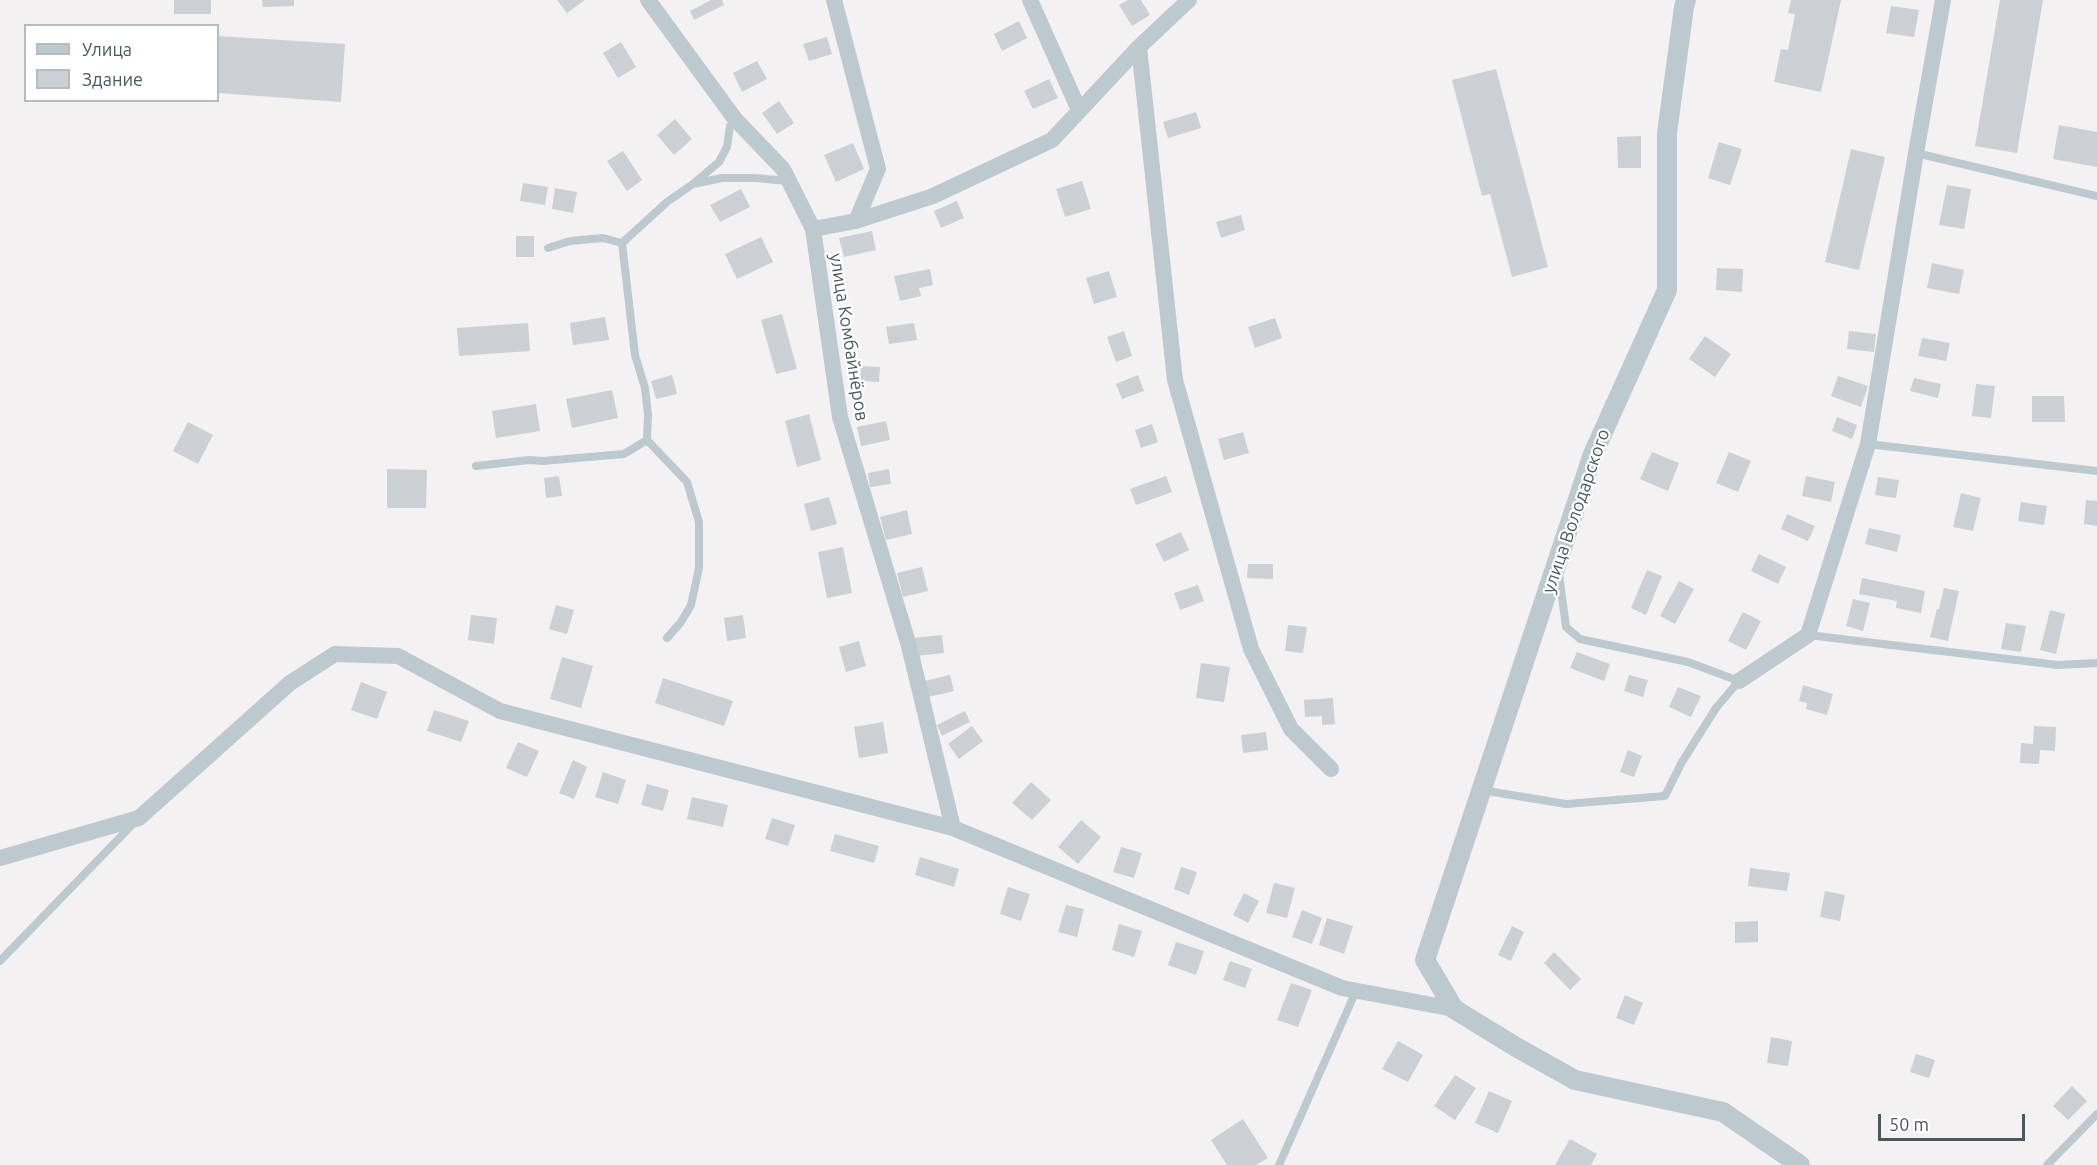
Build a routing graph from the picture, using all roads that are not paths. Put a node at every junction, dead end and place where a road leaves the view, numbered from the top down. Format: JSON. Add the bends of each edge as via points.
{"nodes":[{"id":1,"x":648,"y":0,"type":"edge"},
{"id":2,"x":834,"y":0,"type":"edge"},
{"id":3,"x":1030,"y":0,"type":"edge"},
{"id":4,"x":1189,"y":0,"type":"edge"},
{"id":5,"x":1686,"y":0,"type":"edge"},
{"id":6,"x":1943,"y":0,"type":"edge"},
{"id":7,"x":1139,"y":47,"type":"junction"},
{"id":8,"x":1079,"y":110,"type":"junction"},
{"id":9,"x":735,"y":119,"type":"junction"},
{"id":10,"x":1916,"y":153,"type":"junction"},
{"id":11,"x":789,"y":181,"type":"junction"},
{"id":12,"x":693,"y":184,"type":"junction"},
{"id":13,"x":2097,"y":196,"type":"edge"},
{"id":14,"x":856,"y":221,"type":"junction"},
{"id":15,"x":813,"y":229,"type":"junction"},
{"id":16,"x":622,"y":243,"type":"junction"},
{"id":17,"x":548,"y":248,"type":"dead end"},
{"id":18,"x":647,"y":440,"type":"junction"},
{"id":19,"x":1868,"y":444,"type":"junction"},
{"id":20,"x":476,"y":466,"type":"dead end"},
{"id":21,"x":2097,"y":471,"type":"edge"},
{"id":22,"x":1558,"y":561,"type":"junction"},
{"id":23,"x":1808,"y":635,"type":"junction"},
{"id":24,"x":667,"y":638,"type":"dead end"},
{"id":25,"x":2097,"y":663,"type":"edge"},
{"id":26,"x":1739,"y":681,"type":"junction"},
{"id":27,"x":1331,"y":769,"type":"dead end"},
{"id":28,"x":1481,"y":790,"type":"junction"},
{"id":29,"x":139,"y":818,"type":"junction"},
{"id":30,"x":953,"y":828,"type":"junction"},
{"id":31,"x":0,"y":858,"type":"edge"},
{"id":32,"x":0,"y":961,"type":"edge"},
{"id":33,"x":1356,"y":991,"type":"junction"},
{"id":34,"x":1454,"y":1009,"type":"junction"},
{"id":35,"x":2097,"y":1114,"type":"edge"},
{"id":36,"x":1279,"y":1165,"type":"edge"},
{"id":37,"x":1800,"y":1165,"type":"edge"},
{"id":38,"x":2047,"y":1165,"type":"edge"}],
"edges":[{"from":1,"to":9,"type":"street","name":"улица Комбайнёров"},
{"from":2,"to":14,"type":"street","via":[[878,169]]},
{"from":3,"to":8,"type":"street"},
{"from":4,"to":7,"type":"street"},
{"from":5,"to":22,"type":"street","name":"улица Володарского","via":[[1667,133],[1666,290],[1593,454]]},
{"from":6,"to":10,"type":"street"},
{"from":7,"to":8,"type":"street"},
{"from":7,"to":27,"type":"street","via":[[1175,380],[1251,649],[1291,729]]},
{"from":8,"to":14,"type":"street","via":[[1052,140],[933,196]]},
{"from":9,"to":11,"type":"street","name":"улица Комбайнёров","via":[[783,169]]},
{"from":9,"to":12,"type":"lane","via":[[719,162]]},
{"from":10,"to":13,"type":"lane"},
{"from":10,"to":19,"type":"street"},
{"from":11,"to":12,"type":"lane","via":[[722,178]]},
{"from":11,"to":15,"type":"street","name":"улица Комбайнёров"},
{"from":12,"to":16,"type":"lane","via":[[666,202]]},
{"from":14,"to":15,"type":"street"},
{"from":15,"to":30,"type":"street","name":"улица Комбайнёров","via":[[840,417],[909,646]]},
{"from":16,"to":17,"type":"lane","via":[[603,238]]},
{"from":16,"to":18,"type":"lane","via":[[635,355],[645,388]]},
{"from":18,"to":20,"type":"lane","via":[[624,454]]},
{"from":18,"to":24,"type":"lane","via":[[687,482],[699,522],[699,568],[691,605]]},
{"from":19,"to":21,"type":"lane"},
{"from":19,"to":23,"type":"street"},
{"from":22,"to":26,"type":"lane","via":[[1566,627],[1580,639],[1688,662]]},
{"from":22,"to":28,"type":"street","name":"улица Володарского"},
{"from":23,"to":25,"type":"lane","via":[[2058,665]]},
{"from":23,"to":26,"type":"street"},
{"from":26,"to":28,"type":"lane","via":[[1716,708],[1665,796],[1566,804]]},
{"from":28,"to":34,"type":"street","name":"улица Володарского","via":[[1425,960]]},
{"from":29,"to":30,"type":"street","via":[[290,683],[335,654],[398,656],[500,711]]},
{"from":29,"to":31,"type":"street"},
{"from":29,"to":32,"type":"lane"},
{"from":30,"to":33,"type":"street"},
{"from":33,"to":34,"type":"street"},
{"from":33,"to":36,"type":"lane"},
{"from":34,"to":37,"type":"street","via":[[1575,1080],[1723,1112]]},
{"from":35,"to":38,"type":"lane"}]}
